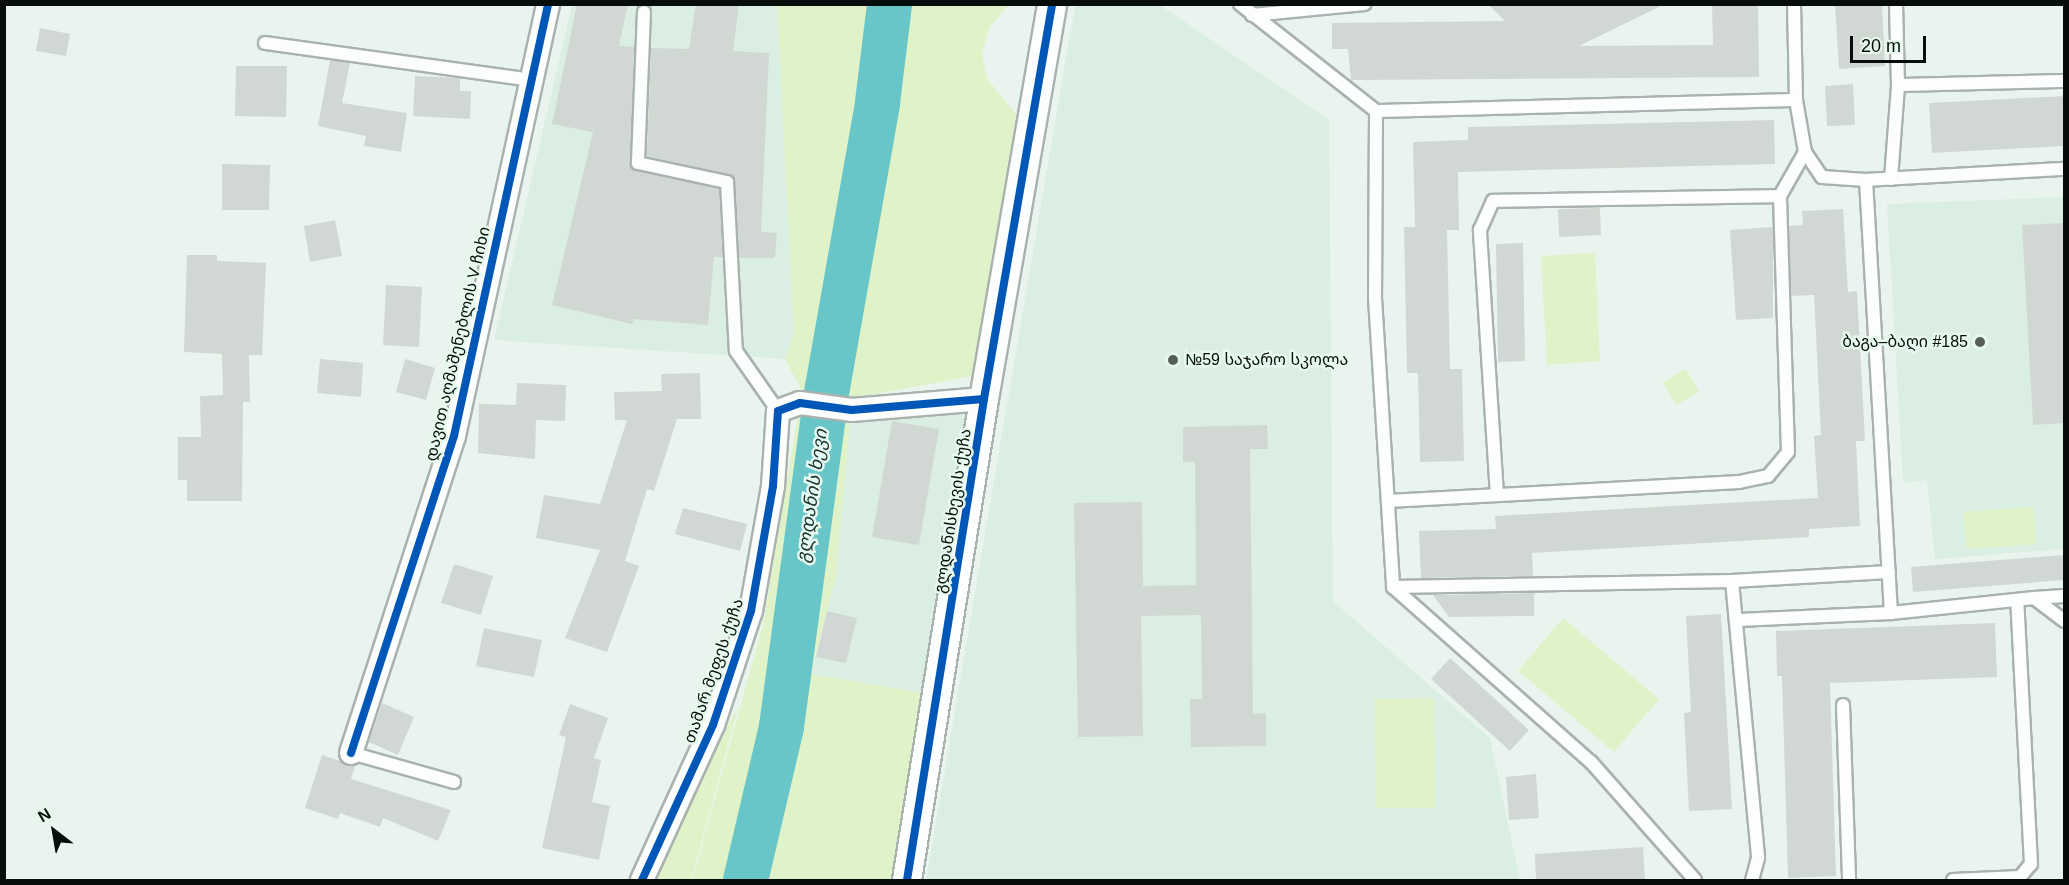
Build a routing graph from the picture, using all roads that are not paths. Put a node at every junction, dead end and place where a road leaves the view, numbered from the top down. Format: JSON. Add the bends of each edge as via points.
{"nodes":[{"id":1,"x":548,"y":4,"type":"edge"},
{"id":2,"x":1052,"y":4,"type":"edge"},
{"id":3,"x":1240,"y":4,"type":"edge"},
{"id":4,"x":1364,"y":4,"type":"edge"},
{"id":5,"x":1794,"y":4,"type":"edge"},
{"id":6,"x":1896,"y":4,"type":"edge"},
{"id":7,"x":644,"y":12,"type":"dead end"},
{"id":8,"x":1252,"y":15,"type":"junction"},
{"id":9,"x":265,"y":43,"type":"dead end"},
{"id":10,"x":531,"y":80,"type":"junction"},
{"id":11,"x":2064,"y":81,"type":"edge"},
{"id":12,"x":1898,"y":85,"type":"junction"},
{"id":13,"x":1796,"y":100,"type":"junction"},
{"id":14,"x":1376,"y":111,"type":"junction"},
{"id":15,"x":1805,"y":152,"type":"junction"},
{"id":16,"x":2064,"y":169,"type":"edge"},
{"id":17,"x":1891,"y":179,"type":"junction"},
{"id":18,"x":1866,"y":180,"type":"junction"},
{"id":19,"x":1780,"y":196,"type":"junction"},
{"id":20,"x":984,"y":399,"type":"junction"},
{"id":21,"x":778,"y":411,"type":"junction"},
{"id":22,"x":1497,"y":495,"type":"junction"},
{"id":23,"x":1388,"y":501,"type":"junction"},
{"id":24,"x":1889,"y":572,"type":"junction"},
{"id":25,"x":1732,"y":581,"type":"junction"},
{"id":26,"x":1393,"y":587,"type":"junction"},
{"id":27,"x":2064,"y":596,"type":"edge"},
{"id":28,"x":2034,"y":598,"type":"junction"},
{"id":29,"x":2017,"y":600,"type":"junction"},
{"id":30,"x":1891,"y":613,"type":"junction"},
{"id":31,"x":1738,"y":620,"type":"junction"},
{"id":32,"x":2064,"y":621,"type":"edge"},
{"id":33,"x":1843,"y":705,"type":"dead end"},
{"id":34,"x":351,"y":753,"type":"joint"},
{"id":35,"x":454,"y":782,"type":"dead end"},
{"id":36,"x":642,"y":880,"type":"edge"},
{"id":37,"x":907,"y":880,"type":"edge"},
{"id":38,"x":1695,"y":880,"type":"edge"},
{"id":39,"x":1752,"y":880,"type":"edge"},
{"id":40,"x":1849,"y":880,"type":"edge"},
{"id":41,"x":1953,"y":880,"type":"edge"}],
"edges":[{"from":1,"to":10,"type":"street","name":"დავით აღმაშენებლის V ჩიხი"},
{"from":2,"to":20,"type":"street","name":"გლდანისხევის ქუჩა"},
{"from":3,"to":8,"type":"lane"},
{"from":4,"to":8,"type":"lane"},
{"from":5,"to":13,"type":"lane"},
{"from":6,"to":12,"type":"lane"},
{"from":7,"to":21,"type":"lane","via":[[638,163],[727,182],[736,351]]},
{"from":8,"to":14,"type":"lane"},
{"from":9,"to":10,"type":"lane"},
{"from":10,"to":34,"type":"street","name":"დავით აღმაშენებლის V ჩიხი","via":[[454,436]]},
{"from":11,"to":12,"type":"lane"},
{"from":12,"to":17,"type":"lane"},
{"from":13,"to":14,"type":"lane"},
{"from":13,"to":15,"type":"lane"},
{"from":14,"to":23,"type":"lane","via":[[1375,298]]},
{"from":15,"to":18,"type":"lane","via":[[1822,177]]},
{"from":15,"to":19,"type":"lane"},
{"from":16,"to":17,"type":"lane"},
{"from":17,"to":18,"type":"lane"},
{"from":18,"to":24,"type":"lane"},
{"from":19,"to":22,"type":"lane","via":[[1788,452],[1768,476],[1738,482]]},
{"from":19,"to":22,"type":"lane","via":[[1493,201],[1480,230]]},
{"from":20,"to":21,"type":"street","via":[[852,410],[800,403]]},
{"from":20,"to":37,"type":"street","name":"გლდანისხევის ქუჩა"},
{"from":21,"to":36,"type":"street","name":"თამარ მეფეს ქუჩა","via":[[773,486],[751,611],[713,725]]},
{"from":22,"to":23,"type":"lane"},
{"from":23,"to":26,"type":"lane"},
{"from":24,"to":25,"type":"lane"},
{"from":24,"to":30,"type":"lane"},
{"from":25,"to":26,"type":"lane"},
{"from":25,"to":31,"type":"lane"},
{"from":26,"to":38,"type":"lane","via":[[1591,762]]},
{"from":27,"to":28,"type":"lane"},
{"from":28,"to":29,"type":"lane"},
{"from":28,"to":32,"type":"lane"},
{"from":29,"to":30,"type":"lane"},
{"from":29,"to":41,"type":"lane","via":[[2031,864],[2020,877]]},
{"from":30,"to":31,"type":"lane"},
{"from":31,"to":39,"type":"lane","via":[[1758,858]]},
{"from":33,"to":40,"type":"lane"},
{"from":34,"to":35,"type":"lane"}]}
